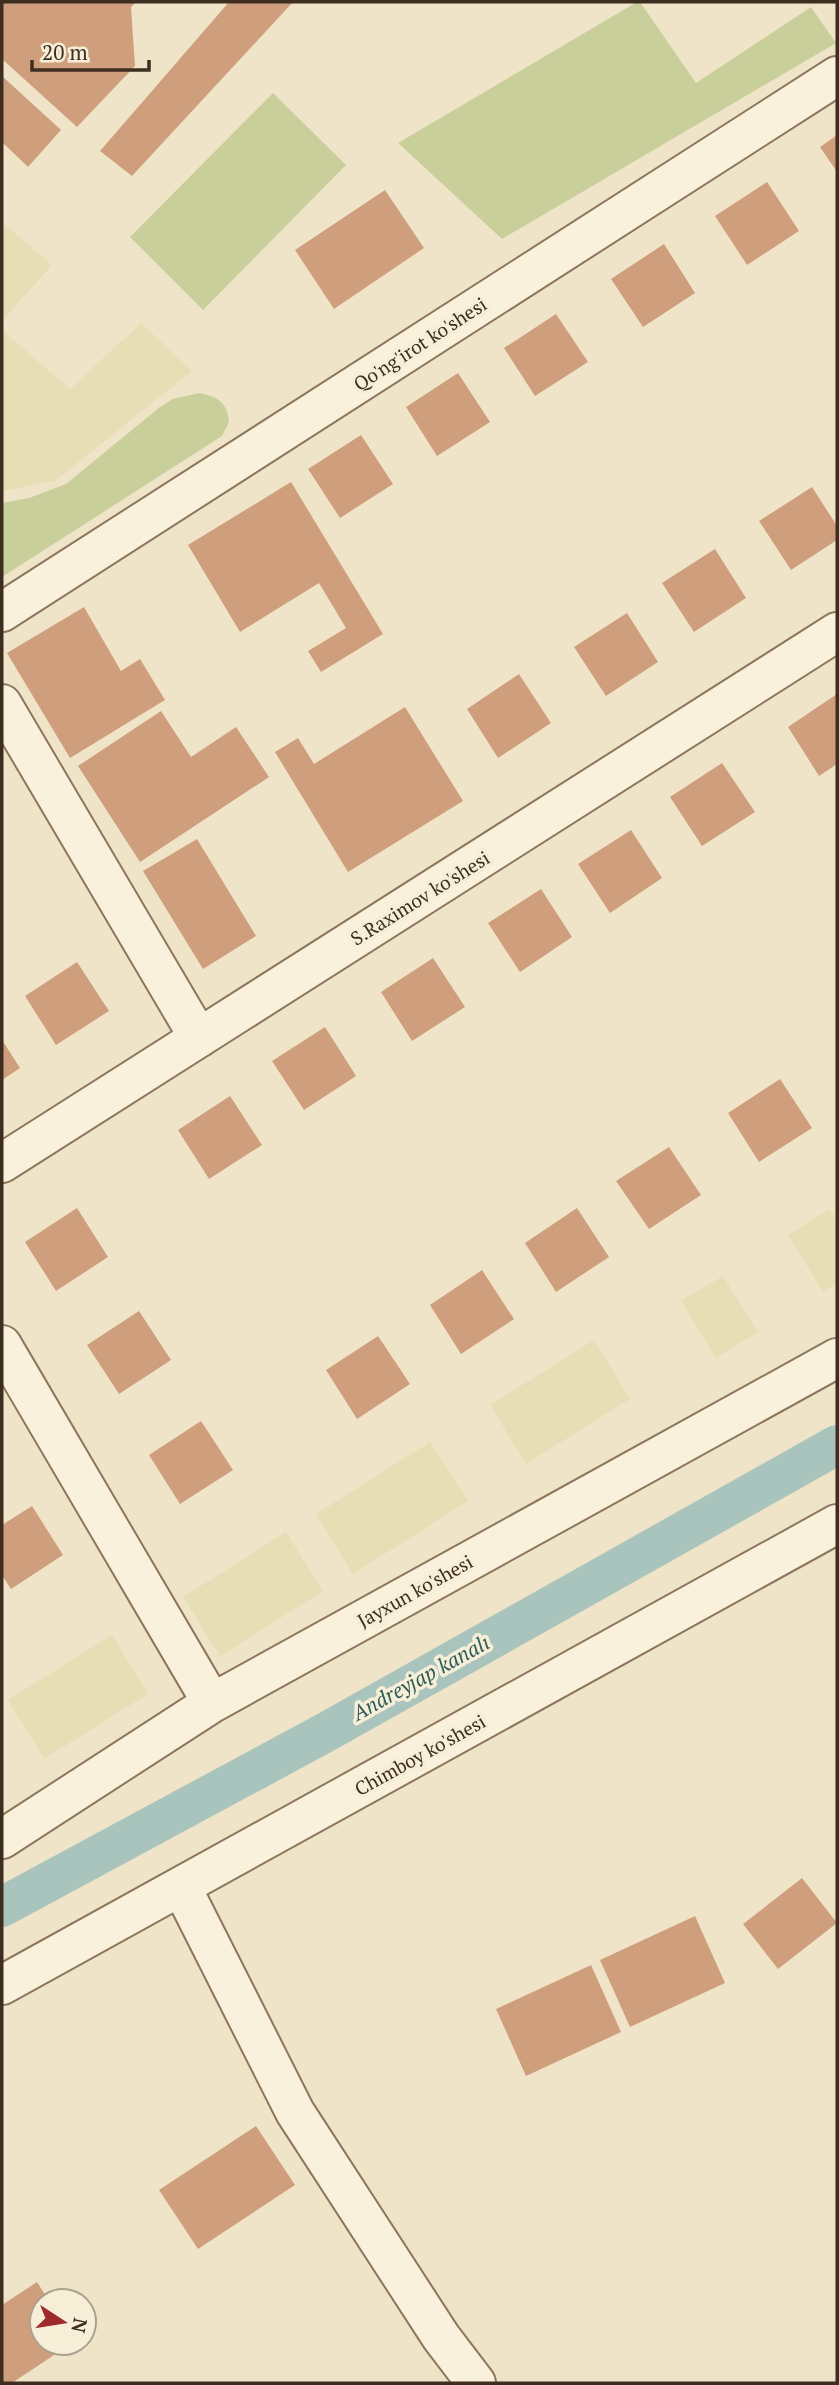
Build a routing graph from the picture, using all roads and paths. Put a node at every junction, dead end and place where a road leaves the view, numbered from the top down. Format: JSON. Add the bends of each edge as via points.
{"nodes":[{"id":1,"x":837,"y":76,"type":"edge"},
{"id":2,"x":2,"y":612,"type":"edge"},
{"id":3,"x":837,"y":632,"type":"edge"},
{"id":4,"x":2,"y":704,"type":"edge"},
{"id":5,"x":199,"y":1038,"type":"junction"},
{"id":6,"x":2,"y":1163,"type":"edge"},
{"id":7,"x":2,"y":1345,"type":"edge"},
{"id":8,"x":837,"y":1359,"type":"edge"},
{"id":9,"x":837,"y":1524,"type":"edge"},
{"id":10,"x":212,"y":1703,"type":"junction"},
{"id":11,"x":2,"y":1839,"type":"edge"},
{"id":12,"x":181,"y":1886,"type":"junction"},
{"id":13,"x":2,"y":1984,"type":"edge"},
{"id":14,"x":476,"y":2383,"type":"edge"}],
"edges":[{"from":1,"to":2,"type":"street","name":"Qo'ng'irot ko'shesi"},
{"from":3,"to":5,"type":"street","name":"S.Raximov ko'shesi"},
{"from":4,"to":5,"type":"street"},
{"from":5,"to":6,"type":"street","name":"S.Raximov ko'shesi"},
{"from":7,"to":10,"type":"street"},
{"from":8,"to":10,"type":"street","name":"Jayxun ko'shesi"},
{"from":9,"to":12,"type":"street","name":"Chimboy ko'shesi"},
{"from":10,"to":11,"type":"street","name":"Jayxun ko'shesi"},
{"from":12,"to":13,"type":"street","name":"Chimboy ko'shesi"},
{"from":12,"to":14,"type":"street","via":[[295,2112],[441,2337]]}]}
